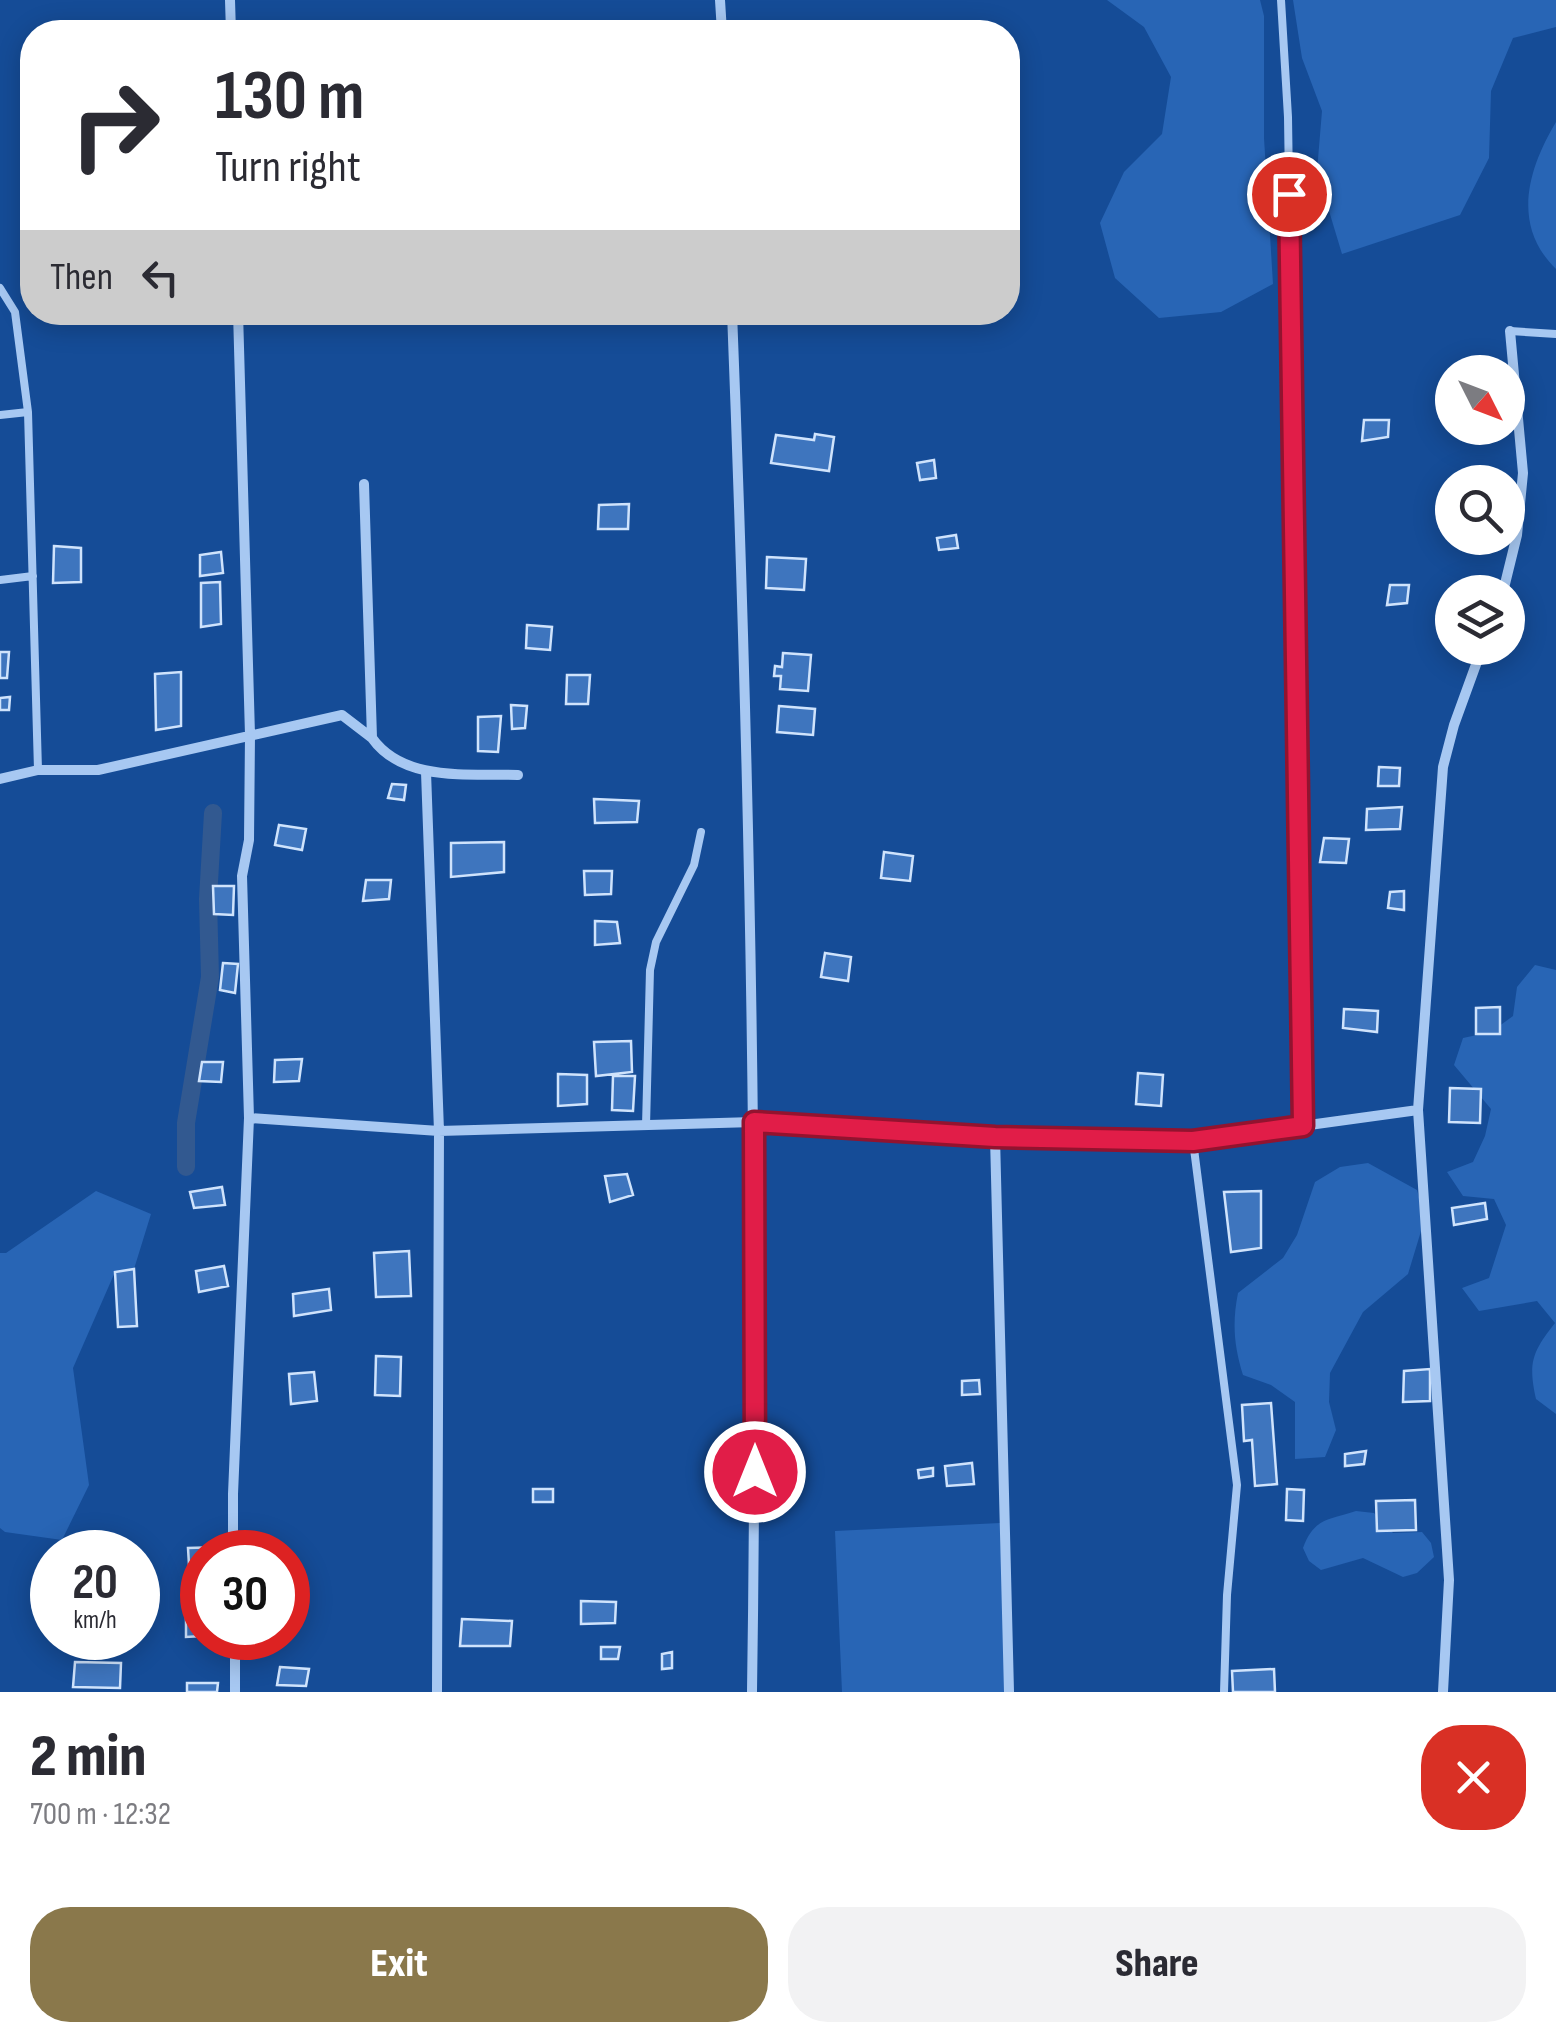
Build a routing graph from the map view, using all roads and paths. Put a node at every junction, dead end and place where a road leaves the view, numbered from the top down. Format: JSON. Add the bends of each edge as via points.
{"nodes":[{"id":1,"x":1281,"y":0,"type":"edge"},
{"id":2,"x":0,"y":288,"type":"edge"},
{"id":3,"x":238,"y":325,"type":"edge"},
{"id":4,"x":732,"y":325,"type":"edge"},
{"id":5,"x":1510,"y":331,"type":"joint"},
{"id":6,"x":1556,"y":334,"type":"edge"},
{"id":7,"x":28,"y":412,"type":"junction"},
{"id":8,"x":0,"y":415,"type":"edge"},
{"id":9,"x":364,"y":484,"type":"dead end"},
{"id":10,"x":1507,"y":575,"type":"edge"},
{"id":11,"x":33,"y":576,"type":"junction"},
{"id":12,"x":0,"y":580,"type":"edge"},
{"id":13,"x":1476,"y":665,"type":"edge"},
{"id":14,"x":250,"y":735,"type":"junction"},
{"id":15,"x":372,"y":738,"type":"junction"},
{"id":16,"x":38,"y":770,"type":"junction"},
{"id":17,"x":426,"y":772,"type":"junction"},
{"id":18,"x":518,"y":775,"type":"dead end"},
{"id":19,"x":0,"y":778,"type":"edge"},
{"id":20,"x":701,"y":832,"type":"dead end"},
{"id":21,"x":1418,"y":1110,"type":"junction"},
{"id":22,"x":250,"y":1118,"type":"junction"},
{"id":23,"x":754,"y":1122,"type":"junction"},
{"id":24,"x":646,"y":1126,"type":"junction"},
{"id":25,"x":1303,"y":1126,"type":"junction"},
{"id":26,"x":440,"y":1131,"type":"junction"},
{"id":27,"x":995,"y":1137,"type":"junction"},
{"id":28,"x":1193,"y":1141,"type":"junction"},
{"id":29,"x":233,"y":1530,"type":"edge"},
{"id":30,"x":235,"y":1660,"type":"edge"},
{"id":31,"x":235,"y":1692,"type":"edge"},
{"id":32,"x":437,"y":1692,"type":"edge"},
{"id":33,"x":752,"y":1692,"type":"edge"},
{"id":34,"x":1009,"y":1692,"type":"edge"},
{"id":35,"x":1224,"y":1692,"type":"edge"},
{"id":36,"x":1443,"y":1692,"type":"edge"}],
"edges":[{"from":1,"to":25,"type":"lane"},
{"from":2,"to":7,"type":"lane","via":[[15,312]]},
{"from":3,"to":14,"type":"street"},
{"from":4,"to":23,"type":"street"},
{"from":5,"to":6,"type":"lane"},
{"from":5,"to":10,"type":"street","via":[[1524,474]]},
{"from":7,"to":8,"type":"lane"},
{"from":7,"to":11,"type":"lane"},
{"from":9,"to":15,"type":"street"},
{"from":11,"to":12,"type":"lane"},
{"from":11,"to":16,"type":"lane"},
{"from":13,"to":21,"type":"street","via":[[1443,767]]},
{"from":14,"to":15,"type":"street","via":[[342,716]]},
{"from":14,"to":16,"type":"street","via":[[98,770]]},
{"from":14,"to":22,"type":"street","via":[[250,840],[242,876]]},
{"from":15,"to":17,"type":"street"},
{"from":16,"to":19,"type":"street"},
{"from":17,"to":18,"type":"street"},
{"from":17,"to":26,"type":"street"},
{"from":20,"to":24,"type":"lane","via":[[694,866],[656,942],[650,970]]},
{"from":21,"to":25,"type":"street"},
{"from":21,"to":36,"type":"street","via":[[1449,1580]]},
{"from":22,"to":26,"type":"street"},
{"from":22,"to":29,"type":"street"},
{"from":23,"to":24,"type":"street"},
{"from":23,"to":27,"type":"street"},
{"from":23,"to":33,"type":"street"},
{"from":24,"to":26,"type":"street"},
{"from":25,"to":28,"type":"street"},
{"from":26,"to":32,"type":"street"},
{"from":27,"to":28,"type":"street"},
{"from":27,"to":34,"type":"street"},
{"from":28,"to":35,"type":"lane","via":[[1237,1485]]},
{"from":30,"to":31,"type":"street"}]}
